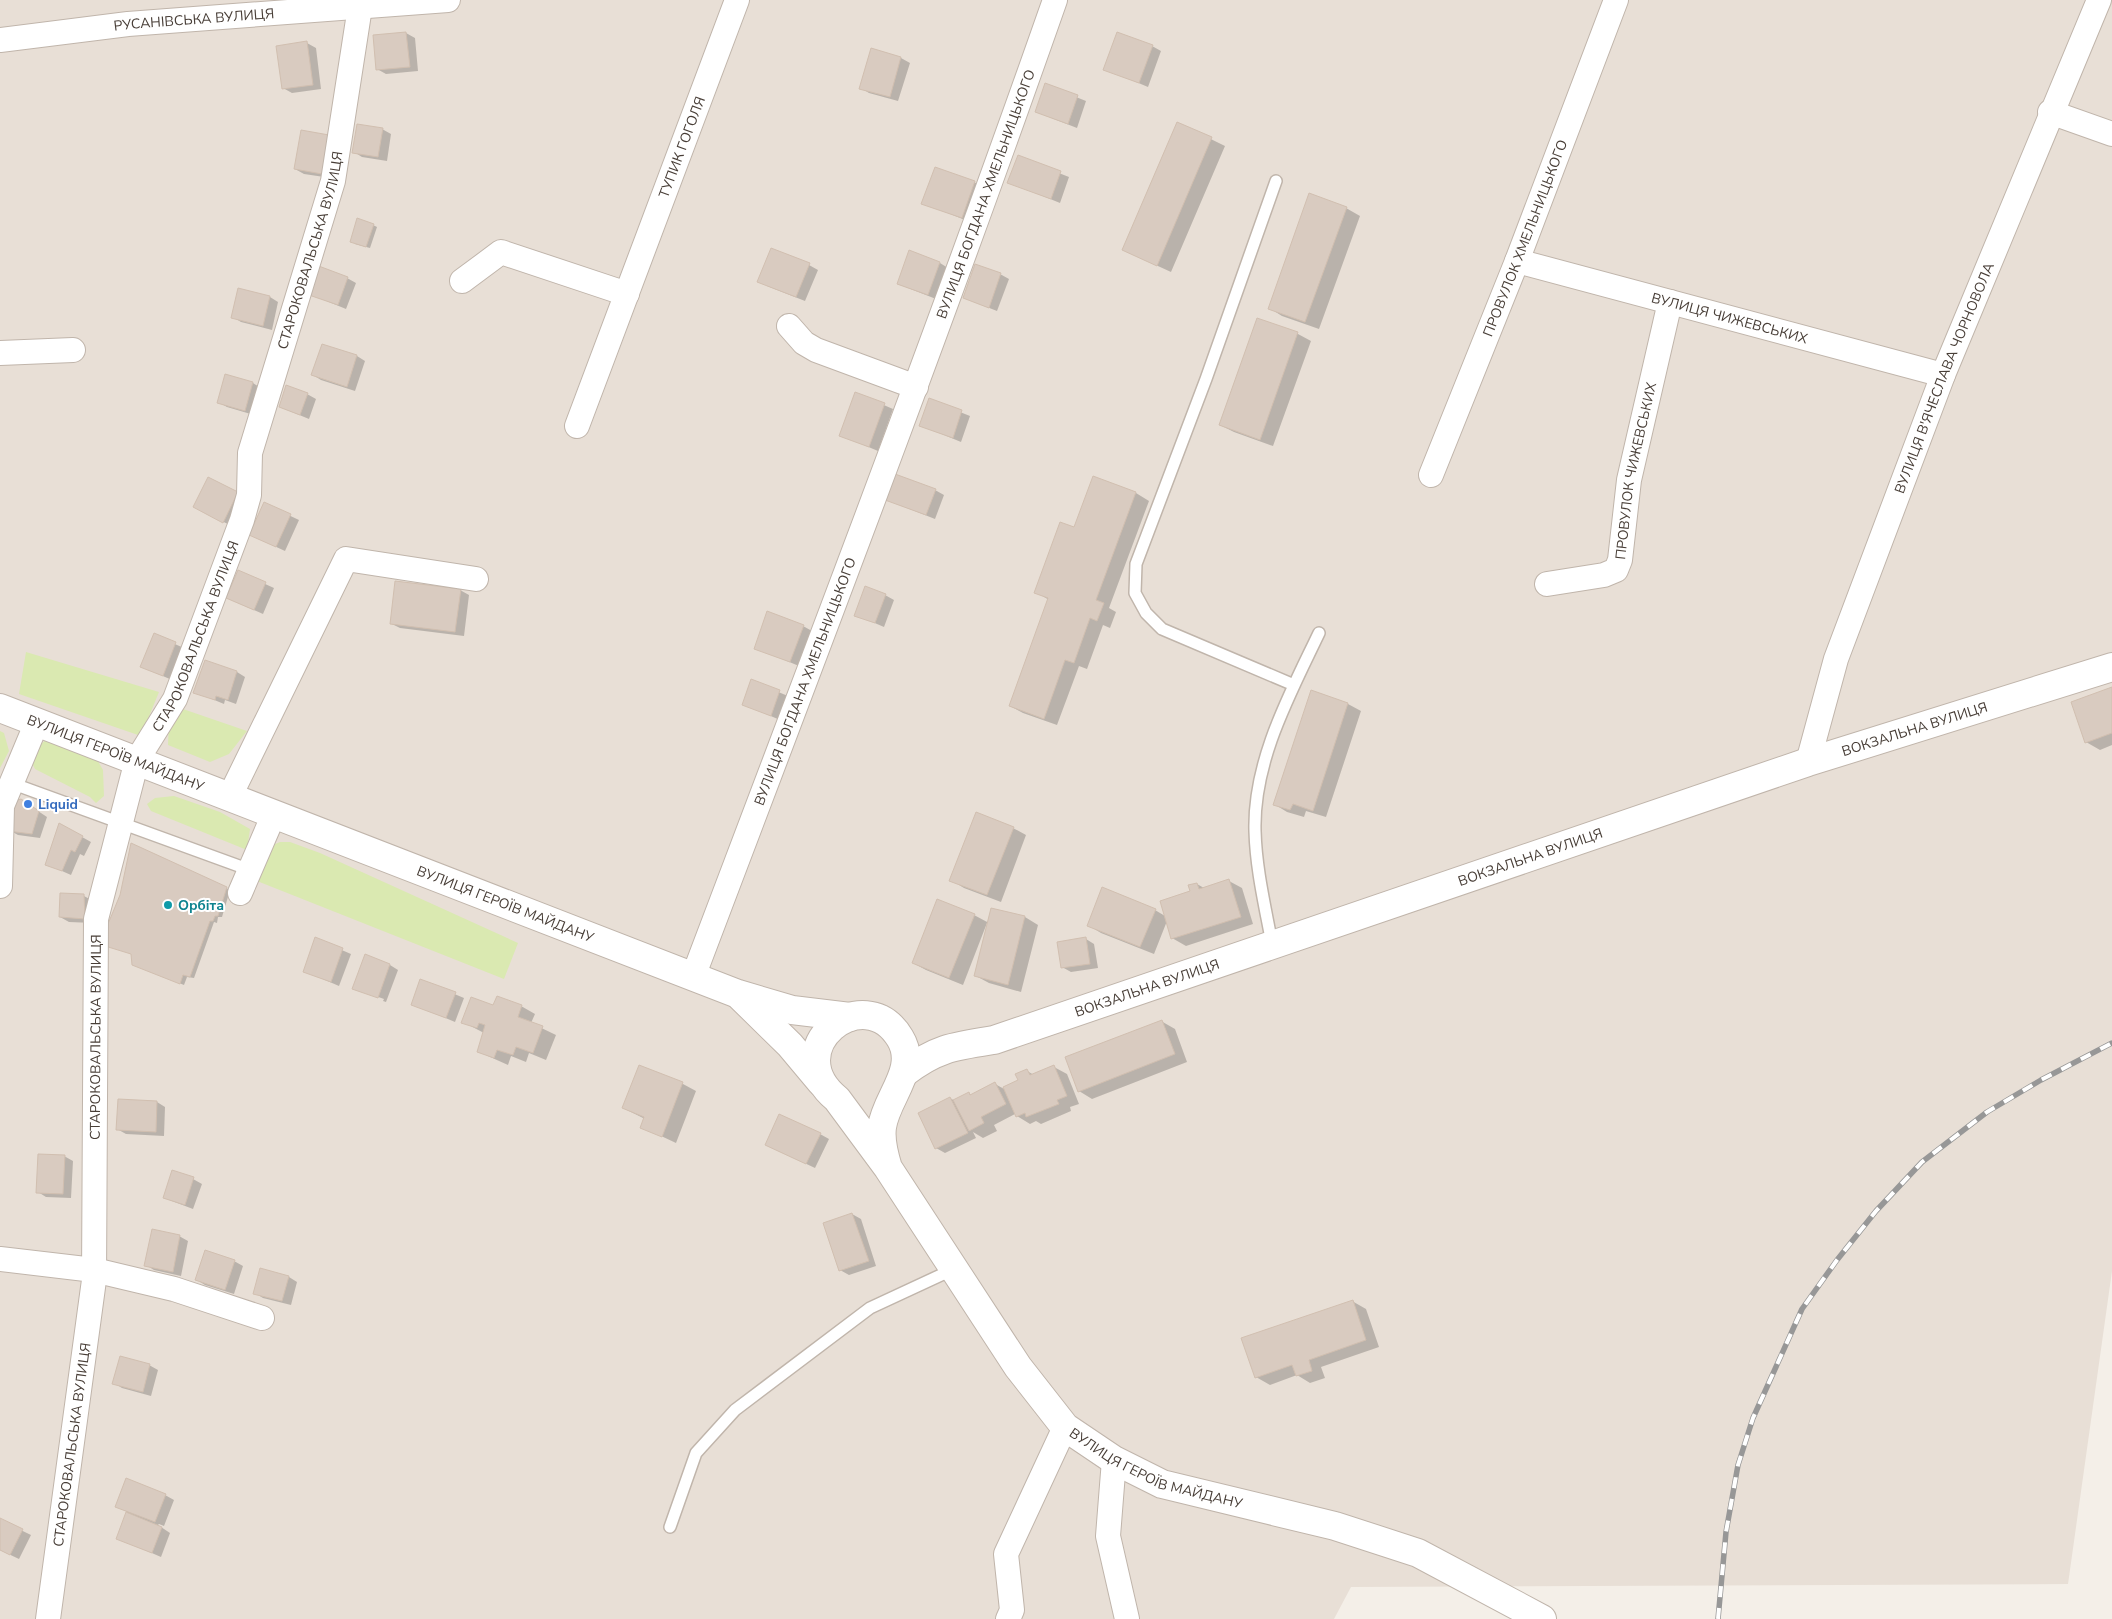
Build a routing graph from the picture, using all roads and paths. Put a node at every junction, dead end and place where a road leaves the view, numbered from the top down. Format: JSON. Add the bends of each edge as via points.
{"nodes":[{"id":1,"x":448,"y":0,"type":"edge"},
{"id":2,"x":737,"y":0,"type":"edge"},
{"id":3,"x":1055,"y":0,"type":"edge"},
{"id":4,"x":1616,"y":0,"type":"edge"},
{"id":5,"x":2099,"y":0,"type":"edge"},
{"id":6,"x":360,"y":7,"type":"junction"},
{"id":7,"x":0,"y":40,"type":"edge"},
{"id":8,"x":2050,"y":112,"type":"junction"},
{"id":9,"x":2112,"y":134,"type":"edge"},
{"id":10,"x":1276,"y":181,"type":"dead end"},
{"id":11,"x":1517,"y":261,"type":"junction"},
{"id":12,"x":462,"y":281,"type":"dead end"},
{"id":13,"x":627,"y":294,"type":"junction"},
{"id":14,"x":1670,"y":302,"type":"junction"},
{"id":15,"x":789,"y":326,"type":"dead end"},
{"id":16,"x":73,"y":350,"type":"dead end"},
{"id":17,"x":0,"y":353,"type":"edge"},
{"id":18,"x":1943,"y":375,"type":"junction"},
{"id":19,"x":916,"y":387,"type":"junction"},
{"id":20,"x":577,"y":426,"type":"dead end"},
{"id":21,"x":1431,"y":475,"type":"dead end"},
{"id":22,"x":476,"y":579,"type":"dead end"},
{"id":23,"x":1547,"y":584,"type":"dead end"},
{"id":24,"x":1319,"y":633,"type":"dead end"},
{"id":25,"x":2112,"y":666,"type":"edge"},
{"id":26,"x":1294,"y":685,"type":"junction"},
{"id":27,"x":0,"y":708,"type":"edge"},
{"id":28,"x":36,"y":722,"type":"junction"},
{"id":29,"x":137,"y":760,"type":"junction"},
{"id":30,"x":1808,"y":762,"type":"junction"},
{"id":31,"x":12,"y":783,"type":"junction"},
{"id":32,"x":230,"y":796,"type":"junction"},
{"id":33,"x":274,"y":814,"type":"junction"},
{"id":34,"x":121,"y":824,"type":"junction"},
{"id":35,"x":250,"y":870,"type":"junction"},
{"id":36,"x":0,"y":886,"type":"edge"},
{"id":37,"x":240,"y":893,"type":"dead end"},
{"id":38,"x":1272,"y":944,"type":"junction"},
{"id":39,"x":693,"y":977,"type":"junction"},
{"id":40,"x":738,"y":994,"type":"junction"},
{"id":41,"x":850,"y":1016,"type":"junction"},
{"id":42,"x":894,"y":1029,"type":"junction"},
{"id":43,"x":949,"y":1047,"type":"junction"},
{"id":44,"x":901,"y":1079,"type":"junction"},
{"id":45,"x":829,"y":1090,"type":"junction"},
{"id":46,"x":888,"y":1168,"type":"junction"},
{"id":47,"x":0,"y":1259,"type":"edge"},
{"id":48,"x":954,"y":1269,"type":"junction"},
{"id":49,"x":94,"y":1270,"type":"junction"},
{"id":50,"x":262,"y":1318,"type":"dead end"},
{"id":51,"x":1065,"y":1428,"type":"junction"},
{"id":52,"x":1114,"y":1460,"type":"junction"},
{"id":53,"x":670,"y":1527,"type":"dead end"},
{"id":54,"x":48,"y":1619,"type":"edge"},
{"id":55,"x":1008,"y":1619,"type":"edge"},
{"id":56,"x":1128,"y":1619,"type":"edge"},
{"id":57,"x":1542,"y":1619,"type":"edge"}],
"edges":[{"from":1,"to":6,"type":"street","name":"РУСАНІВСЬКА ВУЛИЦЯ"},
{"from":2,"to":13,"type":"street","name":"ТУПИК ГОГОЛЯ"},
{"from":3,"to":19,"type":"street","name":"ВУЛИЦЯ БОГДАНА ХМЕЛЬНИЦЬКОГО"},
{"from":4,"to":11,"type":"street","name":"ПРОВУЛОК ХМЕЛЬНИЦЬКОГО"},
{"from":5,"to":8,"type":"street","name":"ВУЛИЦЯ В'ЯЧЕСЛАВА ЧОРНОВОЛА"},
{"from":6,"to":7,"type":"street","name":"РУСАНІВСЬКА ВУЛИЦЯ","via":[[128,24]]},
{"from":6,"to":29,"type":"street","name":"СТАРОКОВАЛЬСЬКА ВУЛИЦЯ","via":[[333,181],[250,453],[249,495],[242,520],[176,699]]},
{"from":8,"to":9,"type":"street"},
{"from":8,"to":18,"type":"street","name":"ВУЛИЦЯ В'ЯЧЕСЛАВА ЧОРНОВОЛА"},
{"from":10,"to":26,"type":"lane","via":[[1136,564],[1135,593],[1146,613],[1162,629]]},
{"from":11,"to":14,"type":"street","name":"ВУЛИЦЯ ЧИЖЕВСЬКИХ"},
{"from":11,"to":21,"type":"street","name":"ПРОВУЛОК ХМЕЛЬНИЦЬКОГО"},
{"from":12,"to":13,"type":"street","via":[[501,252]]},
{"from":13,"to":20,"type":"street","name":"ТУПИК ГОГОЛЯ"},
{"from":14,"to":18,"type":"street","name":"ВУЛИЦЯ ЧИЖЕВСЬКИХ"},
{"from":14,"to":23,"type":"street","name":"ПРОВУЛОК ЧИЖЕВСЬКИХ","via":[[1628,480],[1620,560],[1616,570],[1604,575]]},
{"from":15,"to":19,"type":"street","via":[[804,343],[816,350]]},
{"from":16,"to":17,"type":"street"},
{"from":18,"to":30,"type":"street","name":"ВУЛИЦЯ В'ЯЧЕСЛАВА ЧОРНОВОЛА","via":[[1836,659]]},
{"from":19,"to":39,"type":"street","name":"ВУЛИЦЯ БОГДАНА ХМЕЛЬНИЦЬКОГО"},
{"from":22,"to":32,"type":"street","via":[[346,559]]},
{"from":24,"to":26,"type":"lane"},
{"from":25,"to":30,"type":"street","name":"ВОКЗАЛЬНА ВУЛИЦЯ"},
{"from":26,"to":38,"type":"lane","via":[[1271,740],[1256,794],[1259,880]]},
{"from":27,"to":28,"type":"street","name":"ВУЛИЦЯ ГЕРОЇВ МАЙДАНУ"},
{"from":28,"to":29,"type":"street","name":"ВУЛИЦЯ ГЕРОЇВ МАЙДАНУ"},
{"from":28,"to":31,"type":"street"},
{"from":29,"to":32,"type":"street","name":"ВУЛИЦЯ ГЕРОЇВ МАЙДАНУ"},
{"from":29,"to":34,"type":"street","name":"СТАРОКОВАЛЬСЬКА ВУЛИЦЯ"},
{"from":30,"to":38,"type":"street","name":"ВОКЗАЛЬНА ВУЛИЦЯ"},
{"from":31,"to":34,"type":"lane"},
{"from":31,"to":36,"type":"street","via":[[2,806]]},
{"from":32,"to":33,"type":"street","name":"ВУЛИЦЯ ГЕРОЇВ МАЙДАНУ"},
{"from":33,"to":35,"type":"street"},
{"from":33,"to":39,"type":"street","name":"ВУЛИЦЯ ГЕРОЇВ МАЙДАНУ"},
{"from":34,"to":35,"type":"lane"},
{"from":34,"to":49,"type":"street","name":"СТАРОКОВАЛЬСЬКА ВУЛИЦЯ","via":[[96,919]]},
{"from":35,"to":37,"type":"street"},
{"from":38,"to":43,"type":"street","name":"ВОКЗАЛЬНА ВУЛИЦЯ","via":[[994,1040]]},
{"from":39,"to":40,"type":"street","name":"ВУЛИЦЯ ГЕРОЇВ МАЙДАНУ"},
{"from":40,"to":41,"type":"street","name":"ВУЛИЦЯ ГЕРОЇВ МАЙДАНУ","via":[[792,1010]]},
{"from":40,"to":45,"type":"street","name":"ВУЛИЦЯ ГЕРОЇВ МАЙДАНУ","via":[[790,1045]]},
{"from":41,"to":42,"type":"street","name":"ВУЛИЦЯ ГЕРОЇВ МАЙДАНУ","via":[[874,1017]]},
{"from":41,"to":45,"type":"street","name":"ВУЛИЦЯ ГЕРОЇВ МАЙДАНУ","via":[[830,1028],[820,1042],[816,1059]]},
{"from":42,"to":43,"type":"street","name":"ВОКЗАЛЬНА ВУЛИЦЯ","via":[[924,1043]]},
{"from":42,"to":44,"type":"street","name":"ВУЛИЦЯ ГЕРОЇВ МАЙДАНУ","via":[[905,1050],[906,1062]]},
{"from":43,"to":44,"type":"street","name":"ВОКЗАЛЬНА ВУЛИЦЯ","via":[[929,1055]]},
{"from":44,"to":45,"type":"street","via":[[892,1093],[871,1104],[853,1105]]},
{"from":44,"to":46,"type":"street","name":"ВУЛИЦЯ ГЕРОЇВ МАЙДАНУ","via":[[887,1108],[882,1128],[882,1149]]},
{"from":45,"to":46,"type":"street","name":"ВУЛИЦЯ ГЕРОЇВ МАЙДАНУ"},
{"from":46,"to":48,"type":"street","name":"ВУЛИЦЯ ГЕРОЇВ МАЙДАНУ"},
{"from":47,"to":49,"type":"street"},
{"from":48,"to":51,"type":"street","name":"ВУЛИЦЯ ГЕРОЇВ МАЙДАНУ","via":[[1018,1367]]},
{"from":48,"to":53,"type":"lane","via":[[870,1308],[735,1410],[696,1453]]},
{"from":49,"to":50,"type":"street","via":[[174,1289]]},
{"from":49,"to":54,"type":"street","name":"СТАРОКОВАЛЬСЬКА ВУЛИЦЯ"},
{"from":51,"to":52,"type":"street","name":"ВУЛИЦЯ ГЕРОЇВ МАЙДАНУ"},
{"from":51,"to":55,"type":"street","via":[[1006,1554],[1012,1610]]},
{"from":52,"to":56,"type":"street","via":[[1108,1536]]},
{"from":52,"to":57,"type":"street","name":"ВУЛИЦЯ ГЕРОЇВ МАЙДАНУ","via":[[1162,1484],[1335,1526],[1418,1553]]}]}
